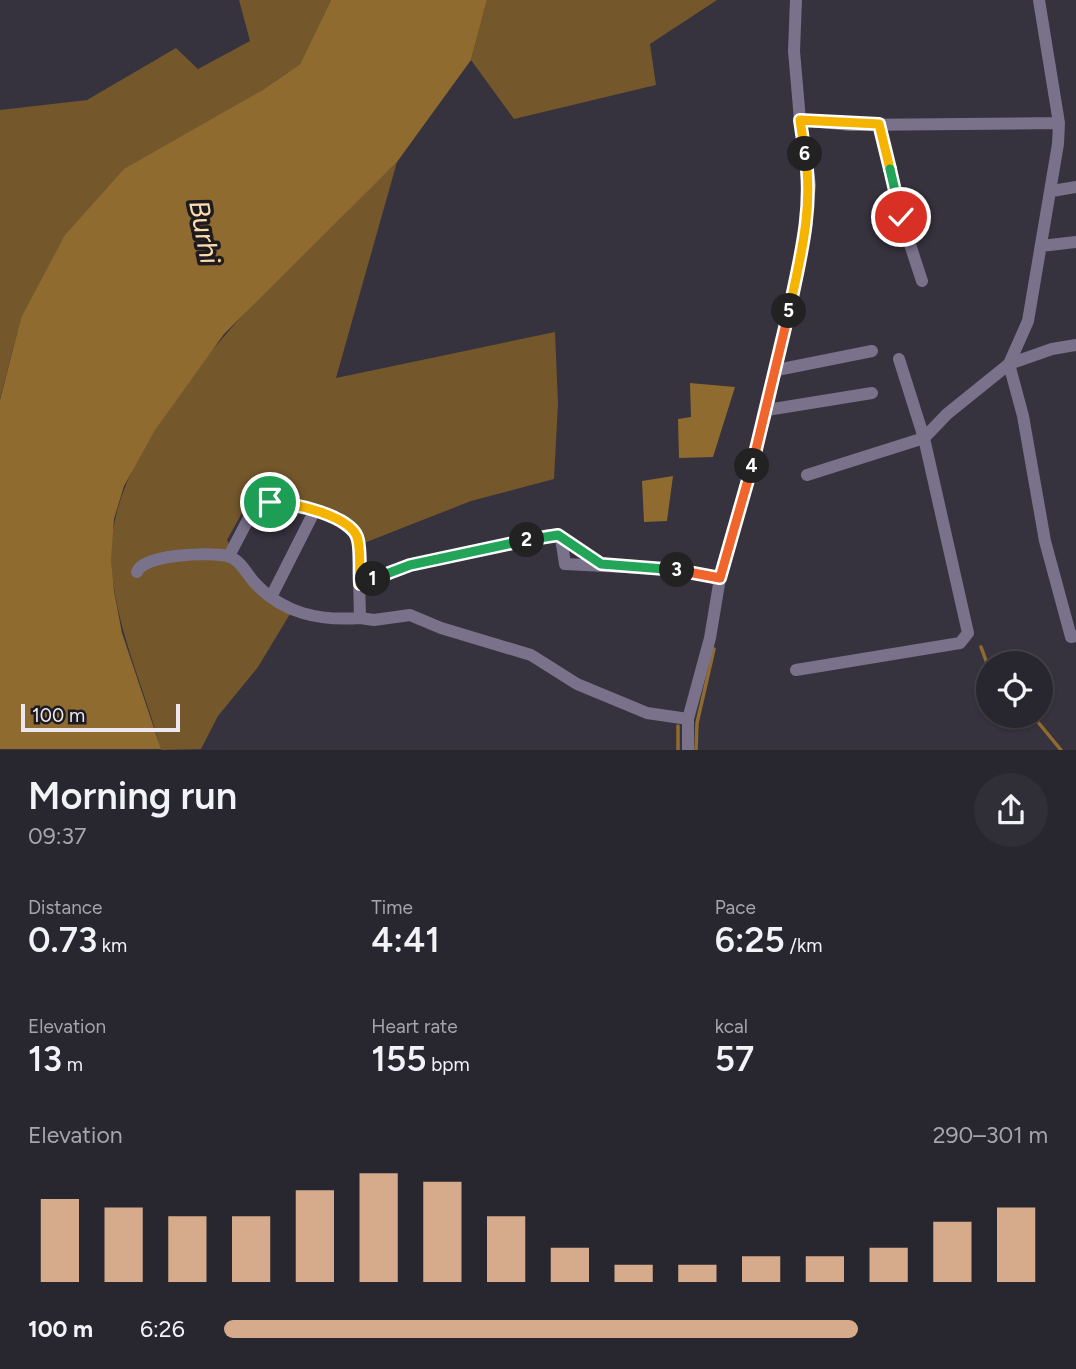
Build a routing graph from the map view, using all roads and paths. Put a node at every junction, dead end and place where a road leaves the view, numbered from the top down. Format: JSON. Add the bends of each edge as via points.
{"nodes":[{"id":1,"x":796,"y":0,"type":"edge"},
{"id":2,"x":1039,"y":0,"type":"edge"},
{"id":3,"x":800,"y":120,"type":"junction"},
{"id":4,"x":1059,"y":123,"type":"junction"},
{"id":5,"x":879,"y":124,"type":"junction"},
{"id":6,"x":1076,"y":187,"type":"edge"},
{"id":7,"x":1052,"y":191,"type":"junction"},
{"id":8,"x":1076,"y":242,"type":"edge"},
{"id":9,"x":1041,"y":246,"type":"junction"},
{"id":10,"x":922,"y":281,"type":"dead end"},
{"id":11,"x":1076,"y":345,"type":"edge"},
{"id":12,"x":872,"y":351,"type":"dead end"},
{"id":13,"x":899,"y":359,"type":"dead end"},
{"id":14,"x":1009,"y":364,"type":"junction"},
{"id":15,"x":777,"y":370,"type":"junction"},
{"id":16,"x":872,"y":393,"type":"dead end"},
{"id":17,"x":767,"y":410,"type":"junction"},
{"id":18,"x":924,"y":438,"type":"junction"},
{"id":19,"x":807,"y":475,"type":"dead end"},
{"id":20,"x":315,"y":510,"type":"junction"},
{"id":21,"x":561,"y":538,"type":"junction"},
{"id":22,"x":229,"y":556,"type":"junction"},
{"id":23,"x":601,"y":564,"type":"junction"},
{"id":24,"x":137,"y":572,"type":"dead end"},
{"id":25,"x":720,"y":578,"type":"junction"},
{"id":26,"x":360,"y":584,"type":"junction"},
{"id":27,"x":271,"y":597,"type":"junction"},
{"id":28,"x":360,"y":618,"type":"junction"},
{"id":29,"x":1076,"y":636,"type":"edge"},
{"id":30,"x":796,"y":670,"type":"dead end"},
{"id":31,"x":688,"y":719,"type":"junction"},
{"id":32,"x":688,"y":750,"type":"edge"}],
"edges":[{"from":1,"to":3,"type":"street","via":[[794,51]]},
{"from":2,"to":4,"type":"street"},
{"from":3,"to":5,"type":"street"},
{"from":3,"to":15,"type":"street","via":[[810,185],[804,239]]},
{"from":4,"to":5,"type":"street"},
{"from":4,"to":7,"type":"street"},
{"from":5,"to":10,"type":"street"},
{"from":6,"to":7,"type":"street"},
{"from":7,"to":9,"type":"street"},
{"from":8,"to":9,"type":"street"},
{"from":9,"to":14,"type":"street","via":[[1028,321]]},
{"from":11,"to":14,"type":"street"},
{"from":12,"to":15,"type":"street"},
{"from":13,"to":18,"type":"street"},
{"from":14,"to":18,"type":"street"},
{"from":14,"to":29,"type":"street","via":[[1045,541],[1071,637]]},
{"from":15,"to":17,"type":"street"},
{"from":16,"to":17,"type":"street"},
{"from":17,"to":25,"type":"street"},
{"from":18,"to":19,"type":"street"},
{"from":18,"to":30,"type":"street","via":[[968,624],[964,640]]},
{"from":20,"to":22,"type":"street","via":[[276,502],[254,508]]},
{"from":20,"to":26,"type":"street","via":[[355,533]]},
{"from":20,"to":27,"type":"street"},
{"from":21,"to":23,"type":"street"},
{"from":21,"to":23,"type":"street","via":[[565,564]]},
{"from":21,"to":26,"type":"street","via":[[548,535],[410,565]]},
{"from":22,"to":24,"type":"street","via":[[173,556],[148,561]]},
{"from":22,"to":27,"type":"street"},
{"from":23,"to":25,"type":"street","via":[[683,570]]},
{"from":25,"to":31,"type":"street","via":[[710,638]]},
{"from":26,"to":28,"type":"street"},
{"from":27,"to":28,"type":"street","via":[[301,614],[326,620]]},
{"from":28,"to":31,"type":"street","via":[[410,615],[531,655],[577,684],[647,713]]},
{"from":31,"to":32,"type":"street"}]}
